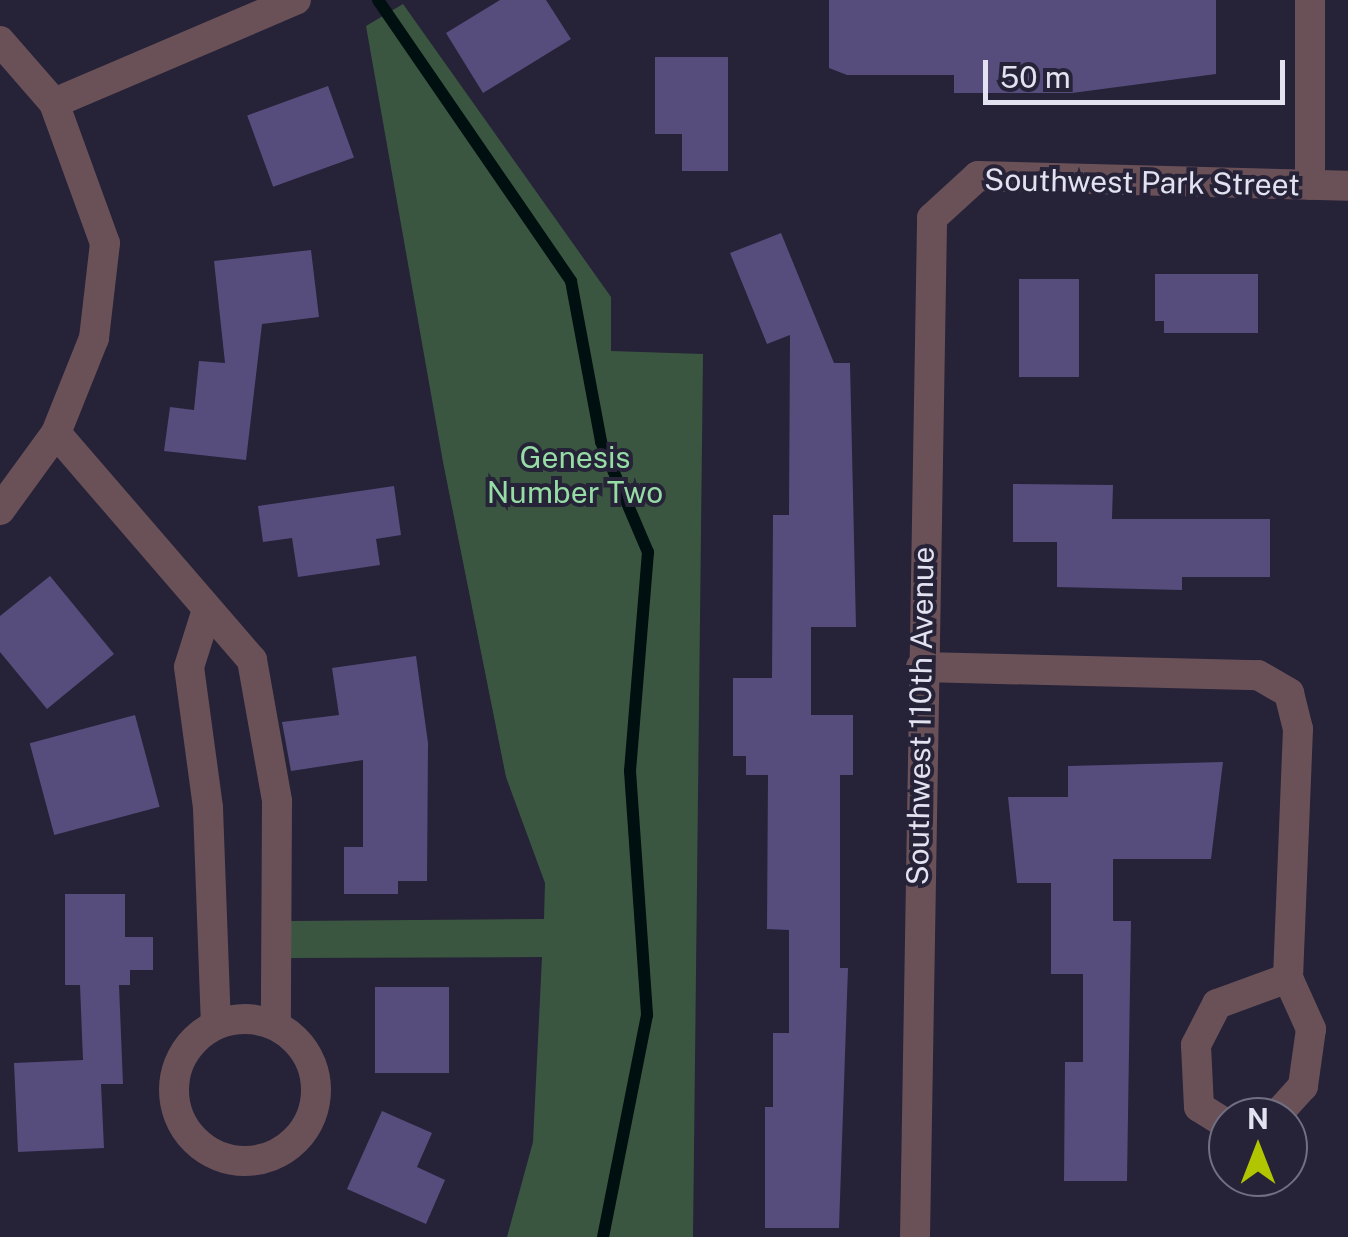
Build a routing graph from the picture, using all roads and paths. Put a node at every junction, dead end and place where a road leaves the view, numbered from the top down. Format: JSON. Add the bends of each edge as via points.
{"nodes":[{"id":1,"x":296,"y":0,"type":"edge"},
{"id":2,"x":1310,"y":0,"type":"edge"},
{"id":3,"x":0,"y":41,"type":"edge"},
{"id":4,"x":54,"y":103,"type":"junction"},
{"id":5,"x":1310,"y":185,"type":"junction"},
{"id":6,"x":1348,"y":186,"type":"edge"},
{"id":7,"x":943,"y":200,"type":"joint"},
{"id":8,"x":56,"y":433,"type":"junction"},
{"id":9,"x":0,"y":510,"type":"edge"},
{"id":10,"x":205,"y":616,"type":"junction"},
{"id":11,"x":920,"y":667,"type":"junction"},
{"id":12,"x":1288,"y":978,"type":"junction"},
{"id":13,"x":216,"y":1024,"type":"junction"},
{"id":14,"x":276,"y":1025,"type":"junction"},
{"id":15,"x":1293,"y":1097,"type":"edge"},
{"id":16,"x":1208,"y":1113,"type":"edge"},
{"id":17,"x":915,"y":1237,"type":"edge"}],
"edges":[{"from":1,"to":4,"type":"street"},
{"from":2,"to":5,"type":"street"},
{"from":3,"to":4,"type":"street"},
{"from":4,"to":8,"type":"street","via":[[105,243],[94,338]]},
{"from":5,"to":6,"type":"street","name":"Southwest Park Street"},
{"from":5,"to":7,"type":"street","name":"Southwest Park Street","via":[[978,176]]},
{"from":7,"to":11,"type":"street","name":"Southwest 110th Avenue","via":[[925,280]]},
{"from":8,"to":9,"type":"street"},
{"from":8,"to":10,"type":"street"},
{"from":10,"to":13,"type":"street","via":[[190,667],[208,808]]},
{"from":10,"to":14,"type":"street","via":[[252,660],[267,726],[277,801]]},
{"from":11,"to":12,"type":"street","via":[[1258,675],[1289,693],[1298,729]]},
{"from":11,"to":17,"type":"street","name":"Southwest 110th Avenue"},
{"from":12,"to":15,"type":"street","via":[[1311,1029],[1303,1086]]},
{"from":12,"to":16,"type":"street","via":[[1217,1004],[1196,1045],[1199,1107]]},
{"from":13,"to":14,"type":"street"},
{"from":13,"to":14,"type":"street","via":[[182,1057],[175,1104],[200,1146],[244,1162],[290,1146],[316,1106],[310,1059]]}]}
